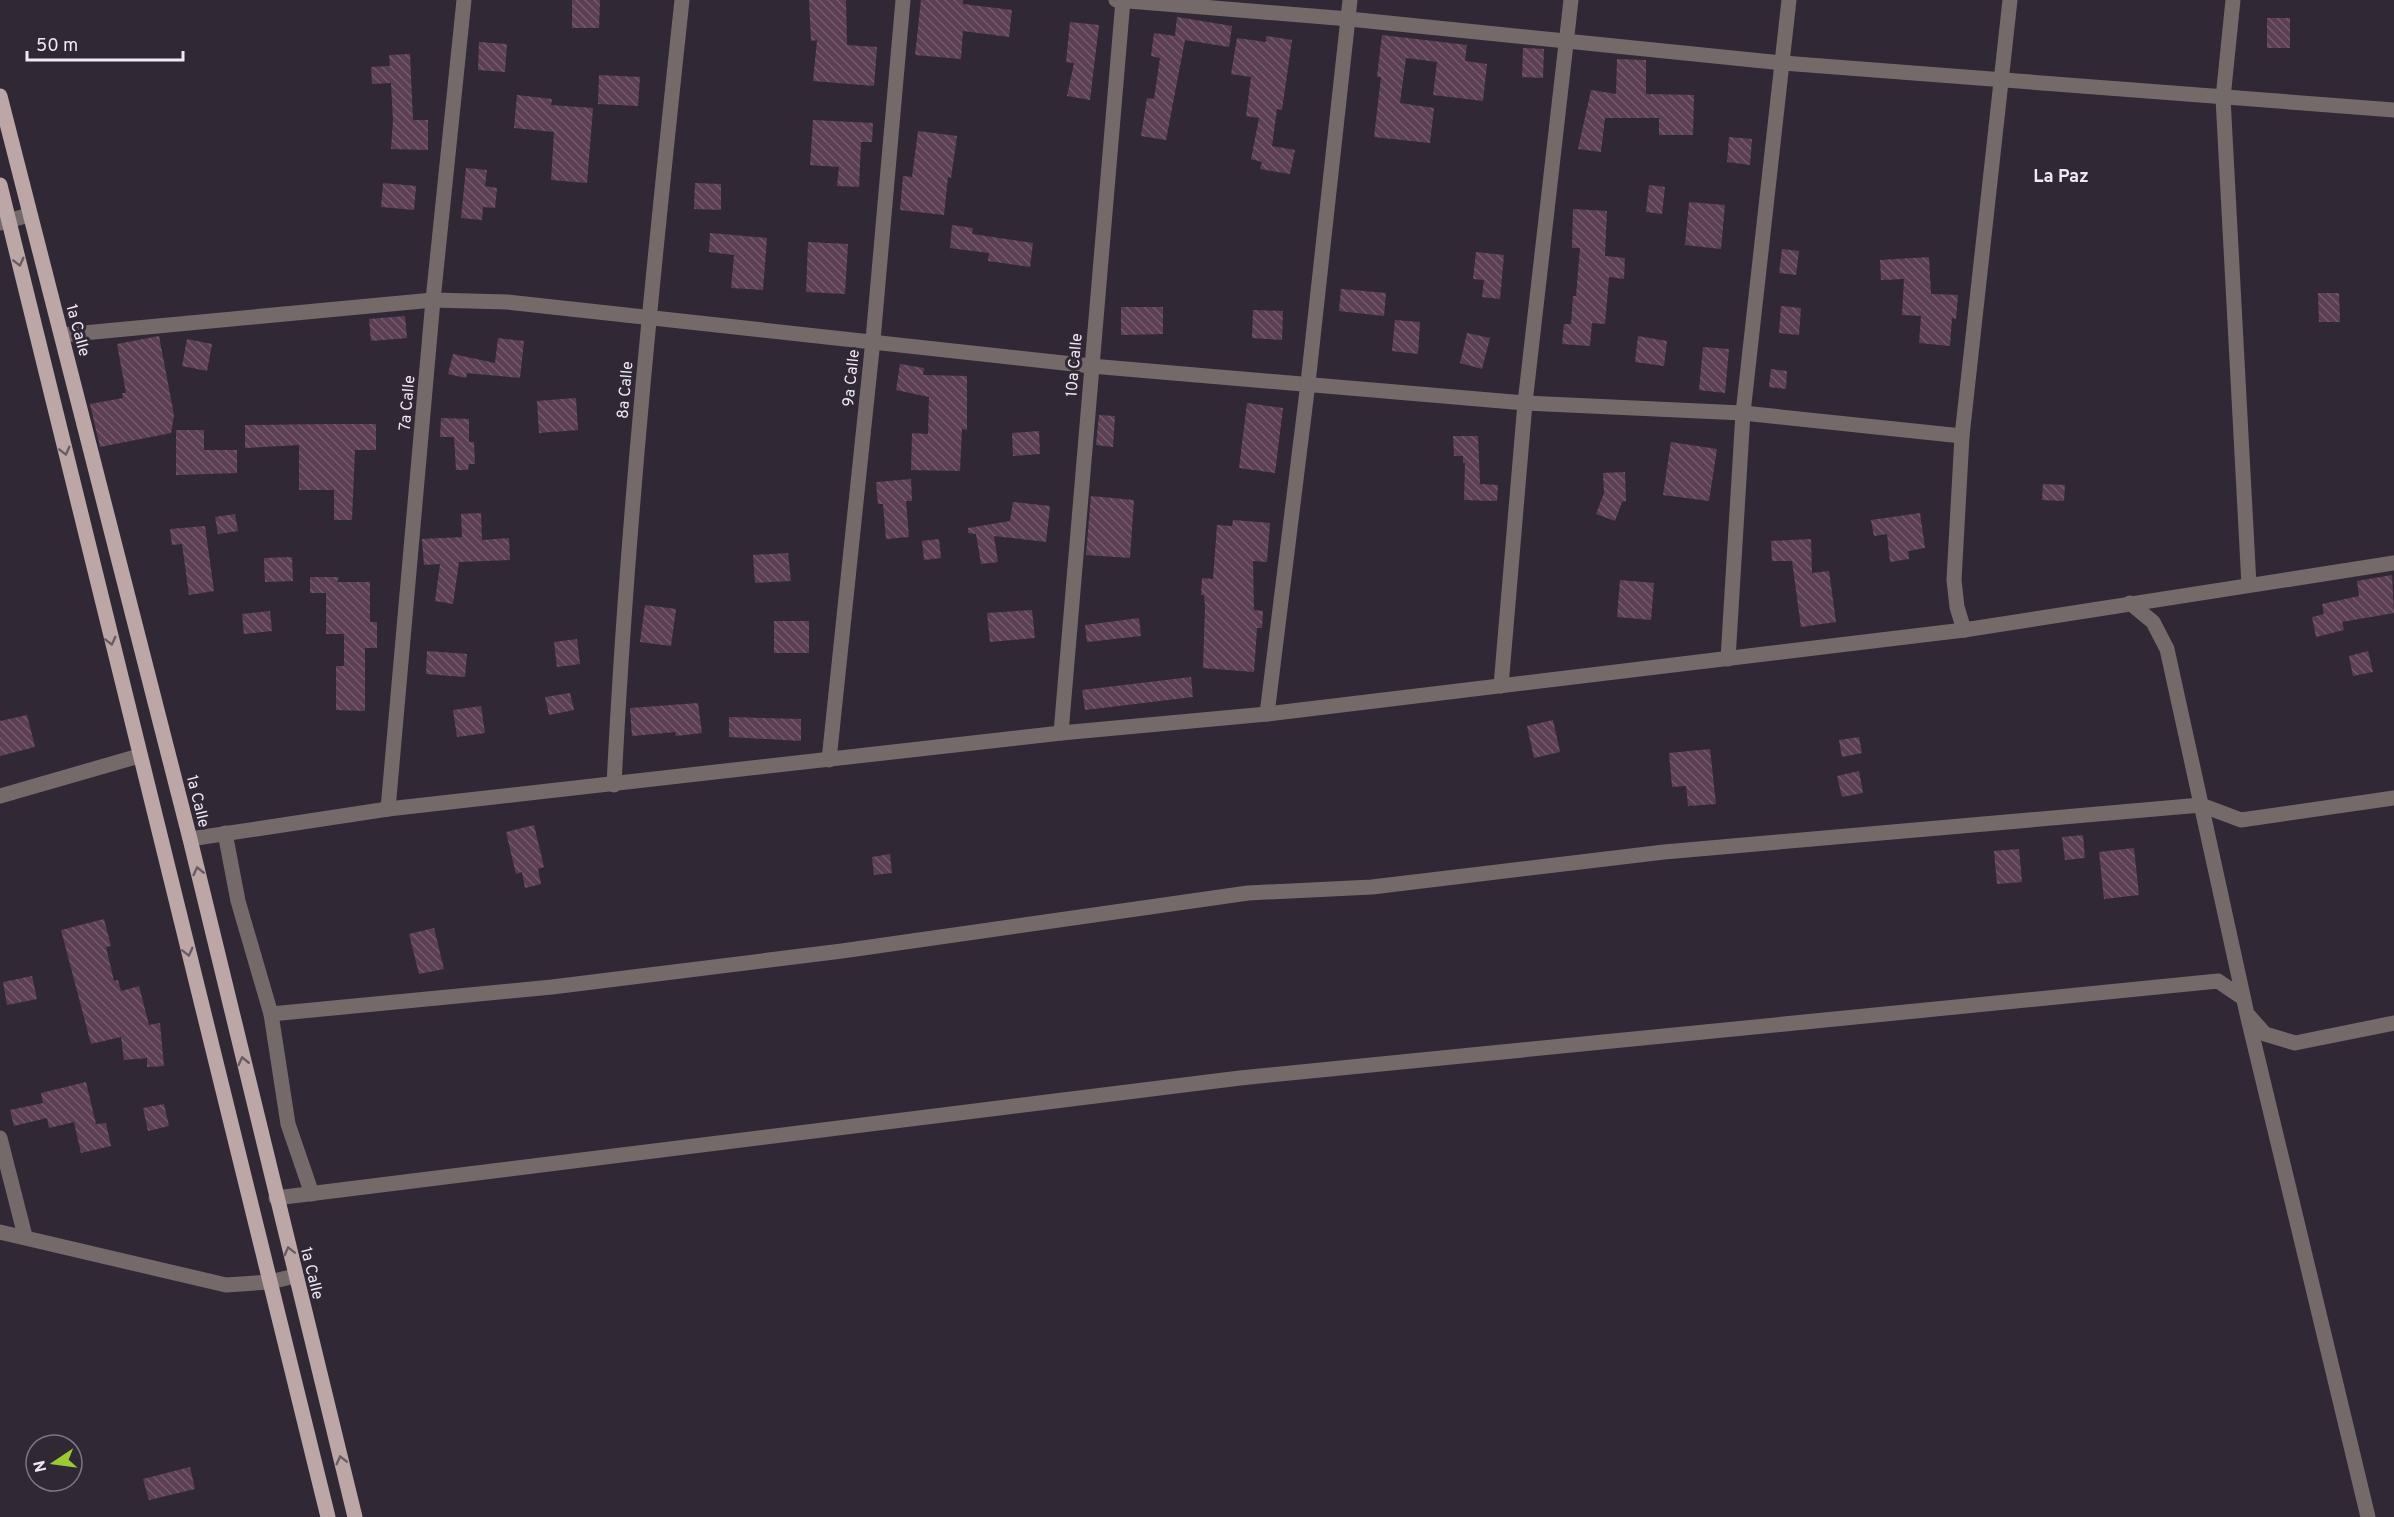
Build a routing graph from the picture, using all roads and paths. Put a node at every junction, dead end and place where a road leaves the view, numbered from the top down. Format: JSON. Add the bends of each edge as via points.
{"nodes":[{"id":1,"x":464,"y":0,"type":"edge"},
{"id":2,"x":682,"y":0,"type":"edge"},
{"id":3,"x":903,"y":0,"type":"edge"},
{"id":4,"x":1116,"y":0,"type":"edge"},
{"id":5,"x":1123,"y":0,"type":"edge"},
{"id":6,"x":1350,"y":0,"type":"edge"},
{"id":7,"x":1571,"y":0,"type":"edge"},
{"id":8,"x":1789,"y":0,"type":"edge"},
{"id":9,"x":2010,"y":0,"type":"edge"},
{"id":10,"x":2233,"y":0,"type":"edge"},
{"id":11,"x":1349,"y":19,"type":"junction"},
{"id":12,"x":1568,"y":41,"type":"junction"},
{"id":13,"x":1783,"y":63,"type":"junction"},
{"id":14,"x":2001,"y":82,"type":"junction"},
{"id":15,"x":0,"y":96,"type":"edge"},
{"id":16,"x":2223,"y":98,"type":"junction"},
{"id":17,"x":2394,"y":110,"type":"edge"},
{"id":18,"x":0,"y":184,"type":"edge"},
{"id":19,"x":29,"y":215,"type":"junction"},
{"id":20,"x":4,"y":221,"type":"edge"},
{"id":21,"x":433,"y":300,"type":"junction"},
{"id":22,"x":648,"y":318,"type":"junction"},
{"id":23,"x":62,"y":335,"type":"junction"},
{"id":24,"x":873,"y":340,"type":"junction"},
{"id":25,"x":1090,"y":366,"type":"junction"},
{"id":26,"x":1308,"y":383,"type":"junction"},
{"id":27,"x":1525,"y":404,"type":"junction"},
{"id":28,"x":1743,"y":412,"type":"junction"},
{"id":29,"x":1962,"y":436,"type":"junction"},
{"id":30,"x":2394,"y":563,"type":"edge"},
{"id":31,"x":2250,"y":585,"type":"junction"},
{"id":32,"x":2130,"y":603,"type":"junction"},
{"id":33,"x":1964,"y":630,"type":"junction"},
{"id":34,"x":1728,"y":659,"type":"junction"},
{"id":35,"x":1501,"y":686,"type":"junction"},
{"id":36,"x":1267,"y":714,"type":"junction"},
{"id":37,"x":1060,"y":733,"type":"junction"},
{"id":38,"x":140,"y":756,"type":"junction"},
{"id":39,"x":829,"y":760,"type":"junction"},
{"id":40,"x":614,"y":785,"type":"junction"},
{"id":41,"x":0,"y":796,"type":"edge"},
{"id":42,"x":2394,"y":798,"type":"edge"},
{"id":43,"x":2201,"y":805,"type":"junction"},
{"id":44,"x":388,"y":809,"type":"junction"},
{"id":45,"x":225,"y":833,"type":"junction"},
{"id":46,"x":190,"y":839,"type":"junction"},
{"id":47,"x":2243,"y":998,"type":"junction"},
{"id":48,"x":271,"y":1014,"type":"junction"},
{"id":49,"x":2247,"y":1014,"type":"junction"},
{"id":50,"x":2394,"y":1023,"type":"edge"},
{"id":51,"x":0,"y":1138,"type":"edge"},
{"id":52,"x":312,"y":1194,"type":"junction"},
{"id":53,"x":276,"y":1198,"type":"junction"},
{"id":54,"x":0,"y":1232,"type":"edge"},
{"id":55,"x":25,"y":1236,"type":"junction"},
{"id":56,"x":295,"y":1276,"type":"junction"},
{"id":57,"x":270,"y":1282,"type":"junction"},
{"id":58,"x":328,"y":1517,"type":"edge"},
{"id":59,"x":355,"y":1517,"type":"edge"},
{"id":60,"x":2368,"y":1517,"type":"edge"}],
"edges":[{"from":1,"to":21,"type":"street","name":"7a Calle"},
{"from":2,"to":22,"type":"street","name":"8a Calle"},
{"from":3,"to":24,"type":"street","name":"9a Calle"},
{"from":4,"to":5,"type":"street"},
{"from":5,"to":11,"type":"street"},
{"from":5,"to":25,"type":"street","name":"10a Calle"},
{"from":6,"to":11,"type":"street"},
{"from":7,"to":12,"type":"street"},
{"from":8,"to":13,"type":"street"},
{"from":9,"to":14,"type":"street"},
{"from":10,"to":16,"type":"street"},
{"from":11,"to":12,"type":"street"},
{"from":11,"to":26,"type":"street"},
{"from":12,"to":13,"type":"street"},
{"from":12,"to":27,"type":"street"},
{"from":13,"to":14,"type":"street"},
{"from":13,"to":28,"type":"street"},
{"from":14,"to":16,"type":"street"},
{"from":14,"to":29,"type":"street"},
{"from":15,"to":19,"type":"main road","name":"1a Calle"},
{"from":16,"to":17,"type":"street"},
{"from":16,"to":31,"type":"street"},
{"from":18,"to":20,"type":"main road"},
{"from":19,"to":20,"type":"street"},
{"from":19,"to":23,"type":"main road","name":"1a Calle"},
{"from":20,"to":38,"type":"main road","one_way":true},
{"from":21,"to":22,"type":"street","via":[[507,302]]},
{"from":21,"to":23,"type":"street"},
{"from":21,"to":44,"type":"street","name":"7a Calle"},
{"from":22,"to":24,"type":"street"},
{"from":22,"to":40,"type":"street","name":"8a Calle","via":[[622,621]]},
{"from":23,"to":46,"type":"main road","name":"1a Calle"},
{"from":24,"to":25,"type":"street"},
{"from":24,"to":39,"type":"street","name":"9a Calle"},
{"from":25,"to":26,"type":"street"},
{"from":25,"to":37,"type":"street","name":"10a Calle"},
{"from":26,"to":27,"type":"street"},
{"from":26,"to":36,"type":"street"},
{"from":27,"to":28,"type":"street"},
{"from":27,"to":35,"type":"street"},
{"from":28,"to":29,"type":"street"},
{"from":28,"to":34,"type":"street"},
{"from":29,"to":33,"type":"street","via":[[1954,580]]},
{"from":30,"to":31,"type":"street"},
{"from":31,"to":32,"type":"street"},
{"from":32,"to":33,"type":"street"},
{"from":32,"to":43,"type":"street","via":[[2153,622],[2167,649]]},
{"from":33,"to":34,"type":"street"},
{"from":34,"to":35,"type":"street"},
{"from":35,"to":36,"type":"street"},
{"from":36,"to":37,"type":"street"},
{"from":37,"to":39,"type":"street"},
{"from":38,"to":41,"type":"street"},
{"from":38,"to":57,"type":"main road","one_way":true},
{"from":39,"to":40,"type":"street"},
{"from":40,"to":44,"type":"street"},
{"from":42,"to":43,"type":"street","via":[[2241,820]]},
{"from":43,"to":47,"type":"street"},
{"from":43,"to":48,"type":"street","via":[[1664,852],[1372,887],[1248,894],[563,986]]},
{"from":44,"to":45,"type":"street"},
{"from":45,"to":46,"type":"street"},
{"from":45,"to":48,"type":"street","via":[[238,902]]},
{"from":53,"to":46,"type":"main road","name":"1a Calle","one_way":true},
{"from":47,"to":49,"type":"street"},
{"from":47,"to":52,"type":"street","via":[[2218,981],[1240,1078]]},
{"from":48,"to":52,"type":"street","via":[[288,1124]]},
{"from":49,"to":50,"type":"street","via":[[2265,1034],[2295,1043]]},
{"from":49,"to":60,"type":"street"},
{"from":51,"to":55,"type":"street"},
{"from":52,"to":53,"type":"street"},
{"from":56,"to":53,"type":"main road","name":"1a Calle","one_way":true},
{"from":54,"to":55,"type":"street"},
{"from":55,"to":57,"type":"street","via":[[226,1285]]},
{"from":56,"to":57,"type":"street"},
{"from":59,"to":56,"type":"main road","name":"1a Calle","one_way":true},
{"from":57,"to":58,"type":"main road"}]}
